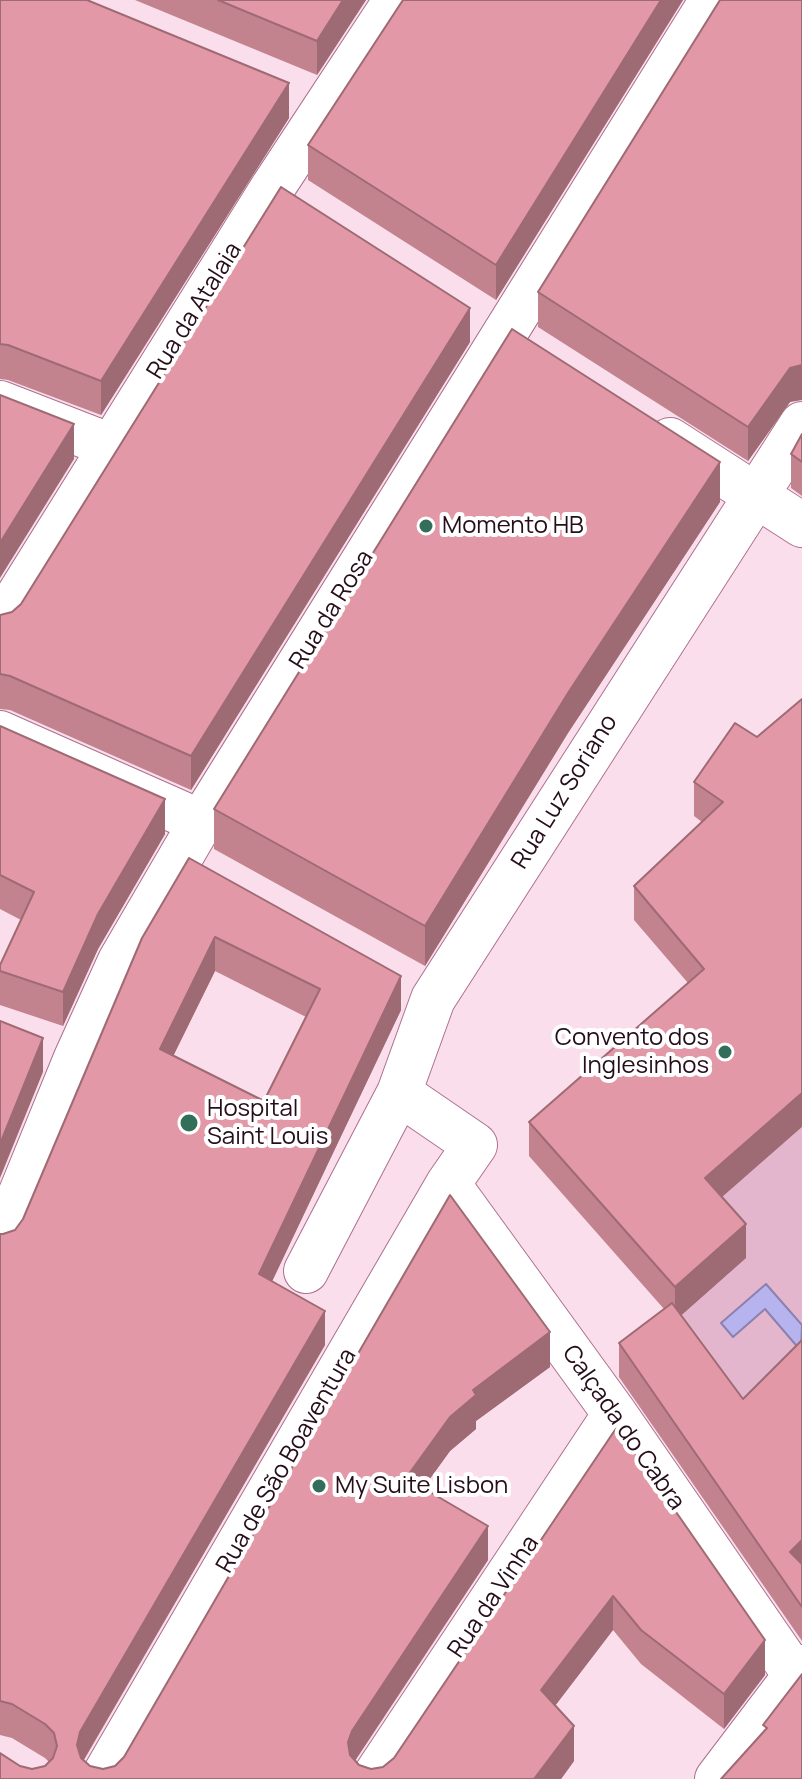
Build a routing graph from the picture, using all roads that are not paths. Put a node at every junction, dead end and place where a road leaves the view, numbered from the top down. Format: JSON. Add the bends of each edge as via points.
{"nodes":[{"id":1,"x":396,"y":0,"type":"edge"},
{"id":2,"x":712,"y":0,"type":"edge"},
{"id":3,"x":283,"y":89,"type":"edge"},
{"id":4,"x":326,"y":106,"type":"junction"},
{"id":5,"x":273,"y":187,"type":"junction"},
{"id":6,"x":311,"y":211,"type":"edge"},
{"id":7,"x":464,"y":309,"type":"edge"},
{"id":8,"x":503,"y":334,"type":"junction"},
{"id":9,"x":542,"y":359,"type":"edge"},
{"id":10,"x":0,"y":403,"type":"edge"},
{"id":11,"x":635,"y":418,"type":"edge"},
{"id":12,"x":802,"y":424,"type":"edge"},
{"id":13,"x":111,"y":446,"type":"junction"},
{"id":14,"x":755,"y":493,"type":"junction"},
{"id":15,"x":802,"y":525,"type":"edge"},
{"id":16,"x":0,"y":625,"type":"edge"},
{"id":17,"x":0,"y":733,"type":"edge"},
{"id":18,"x":190,"y":841,"type":"junction"},
{"id":19,"x":220,"y":881,"type":"edge"},
{"id":20,"x":393,"y":977,"type":"edge"},
{"id":21,"x":433,"y":999,"type":"junction"},
{"id":22,"x":399,"y":1093,"type":"junction"},
{"id":23,"x":448,"y":1184,"type":"junction"},
{"id":24,"x":0,"y":1244,"type":"edge"},
{"id":25,"x":306,"y":1271,"type":"dead end"},
{"id":26,"x":615,"y":1414,"type":"junction"},
{"id":27,"x":799,"y":1671,"type":"edge"},
{"id":28,"x":102,"y":1779,"type":"edge"},
{"id":29,"x":373,"y":1779,"type":"edge"},
{"id":30,"x":717,"y":1779,"type":"edge"}],
"edges":[{"from":1,"to":4,"type":"street","name":"Rua da Atalaia"},
{"from":2,"to":8,"type":"street","name":"Rua da Rosa"},
{"from":3,"to":4,"type":"street"},
{"from":4,"to":5,"type":"street","name":"Rua da Atalaia"},
{"from":5,"to":6,"type":"street"},
{"from":5,"to":13,"type":"street","name":"Rua da Atalaia"},
{"from":7,"to":8,"type":"street"},
{"from":8,"to":9,"type":"street"},
{"from":8,"to":18,"type":"street","name":"Rua da Rosa"},
{"from":10,"to":13,"type":"street"},
{"from":11,"to":14,"type":"street"},
{"from":12,"to":14,"type":"street","name":"Rua Luz Soriano"},
{"from":13,"to":16,"type":"street","name":"Rua da Atalaia"},
{"from":14,"to":15,"type":"street"},
{"from":14,"to":21,"type":"street","name":"Rua Luz Soriano"},
{"from":17,"to":18,"type":"street"},
{"from":18,"to":19,"type":"street"},
{"from":18,"to":24,"type":"street","name":"Rua da Rosa","via":[[120,961],[57,1050]]},
{"from":20,"to":21,"type":"street"},
{"from":21,"to":22,"type":"street","name":"Rua Luz Soriano"},
{"from":22,"to":23,"type":"street","name":"Rua de São Boaventura","via":[[475,1145]]},
{"from":22,"to":25,"type":"street","name":"Rua Luz Soriano"},
{"from":23,"to":26,"type":"street","name":"Calçada do Cabra"},
{"from":23,"to":28,"type":"street","name":"Rua de São Boaventura"},
{"from":26,"to":27,"type":"street","name":"Calçada do Cabra"},
{"from":26,"to":29,"type":"street","name":"Rua da Vinha"},
{"from":27,"to":30,"type":"street"}]}
